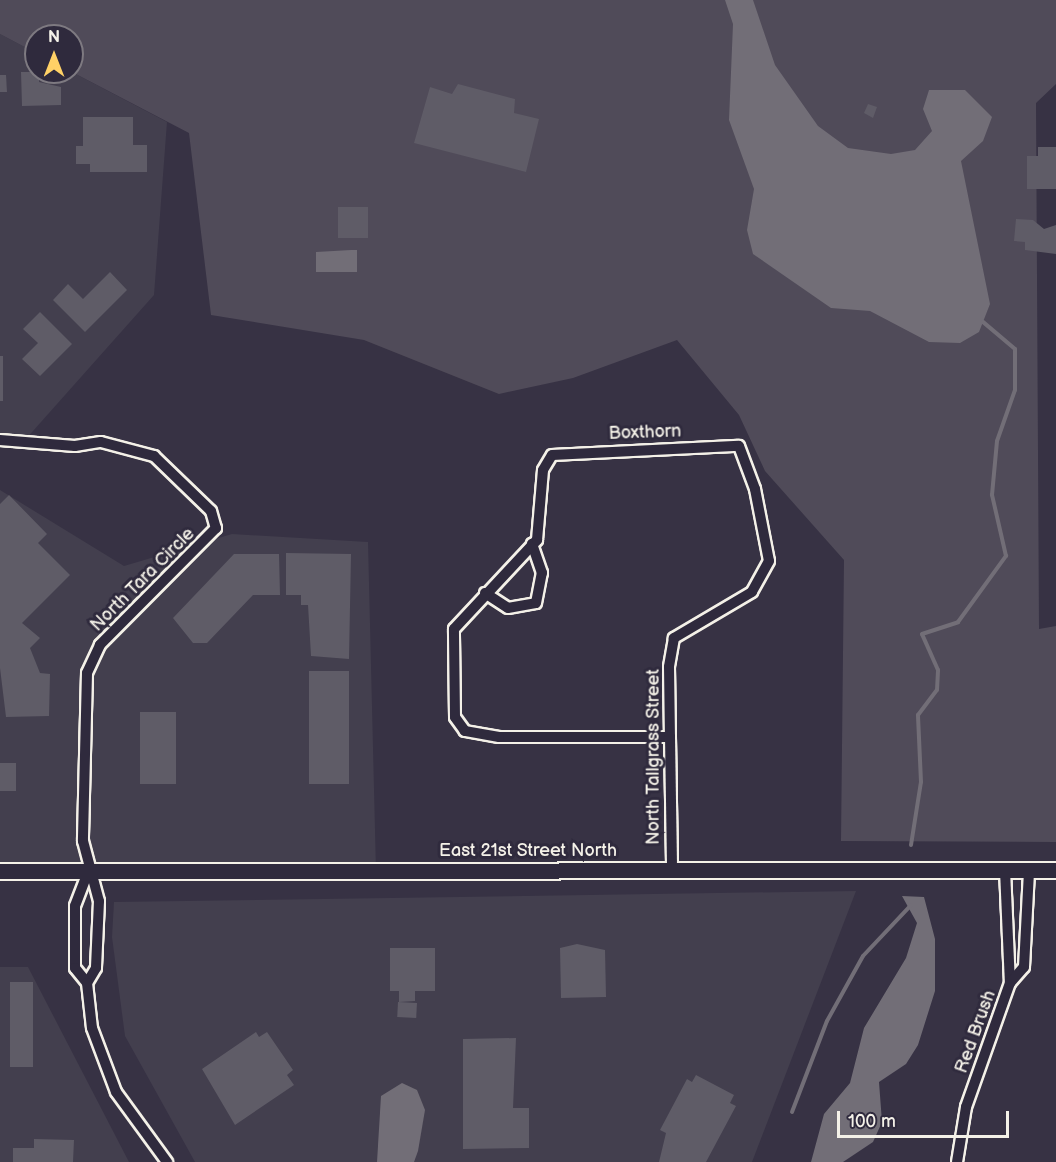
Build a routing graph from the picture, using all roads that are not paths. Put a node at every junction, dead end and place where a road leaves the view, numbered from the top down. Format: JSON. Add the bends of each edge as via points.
{"nodes":[{"id":1,"x":0,"y":440,"type":"edge"},
{"id":2,"x":739,"y":446,"type":"joint"},
{"id":3,"x":532,"y":544,"type":"junction"},
{"id":4,"x":485,"y":593,"type":"junction"},
{"id":5,"x":670,"y":737,"type":"junction"},
{"id":6,"x":672,"y":870,"type":"junction"},
{"id":7,"x":1005,"y":870,"type":"junction"},
{"id":8,"x":1029,"y":870,"type":"junction"},
{"id":9,"x":1056,"y":870,"type":"edge"},
{"id":10,"x":0,"y":872,"type":"edge"},
{"id":11,"x":88,"y":872,"type":"junction"},
{"id":12,"x":87,"y":983,"type":"junction"},
{"id":13,"x":1010,"y":983,"type":"junction"},
{"id":14,"x":167,"y":1162,"type":"edge"},
{"id":15,"x":957,"y":1162,"type":"edge"}],
"edges":[{"from":1,"to":11,"type":"street","name":"North Tara Circle","via":[[75,446],[101,442],[154,456],[214,518],[211,536],[100,645],[87,673],[83,841]]},
{"from":2,"to":3,"type":"street","name":"Boxthorn","via":[[552,454],[543,470],[542,518]]},
{"from":2,"to":5,"type":"street","name":"North Tallgrass Street","via":[[755,489],[769,561],[752,592],[674,638]]},
{"from":3,"to":4,"type":"street"},
{"from":3,"to":4,"type":"street","via":[[542,573],[536,603],[508,608]]},
{"from":4,"to":5,"type":"street","via":[[454,628],[454,717],[468,732],[499,738]]},
{"from":5,"to":6,"type":"street","name":"North Tallgrass Street"},
{"from":6,"to":7,"type":"main road","name":"East 21st Street North"},
{"from":6,"to":11,"type":"main road","name":"East 21st Street North"},
{"from":7,"to":8,"type":"main road","name":"East 21st Street North"},
{"from":7,"to":13,"type":"street","name":"Red Brush"},
{"from":8,"to":9,"type":"main road","name":"East 21st Street North"},
{"from":8,"to":13,"type":"street","name":"Red Brush","via":[[1029,945],[1024,967]]},
{"from":10,"to":11,"type":"main road","name":"East 21st Street North"},
{"from":11,"to":12,"type":"street","via":[[99,901],[96,968]]},
{"from":11,"to":12,"type":"street","via":[[75,906],[75,968]]},
{"from":12,"to":14,"type":"street","via":[[92,1028],[116,1092]]},
{"from":13,"to":15,"type":"street","name":"Red Brush","via":[[966,1107]]}]}
